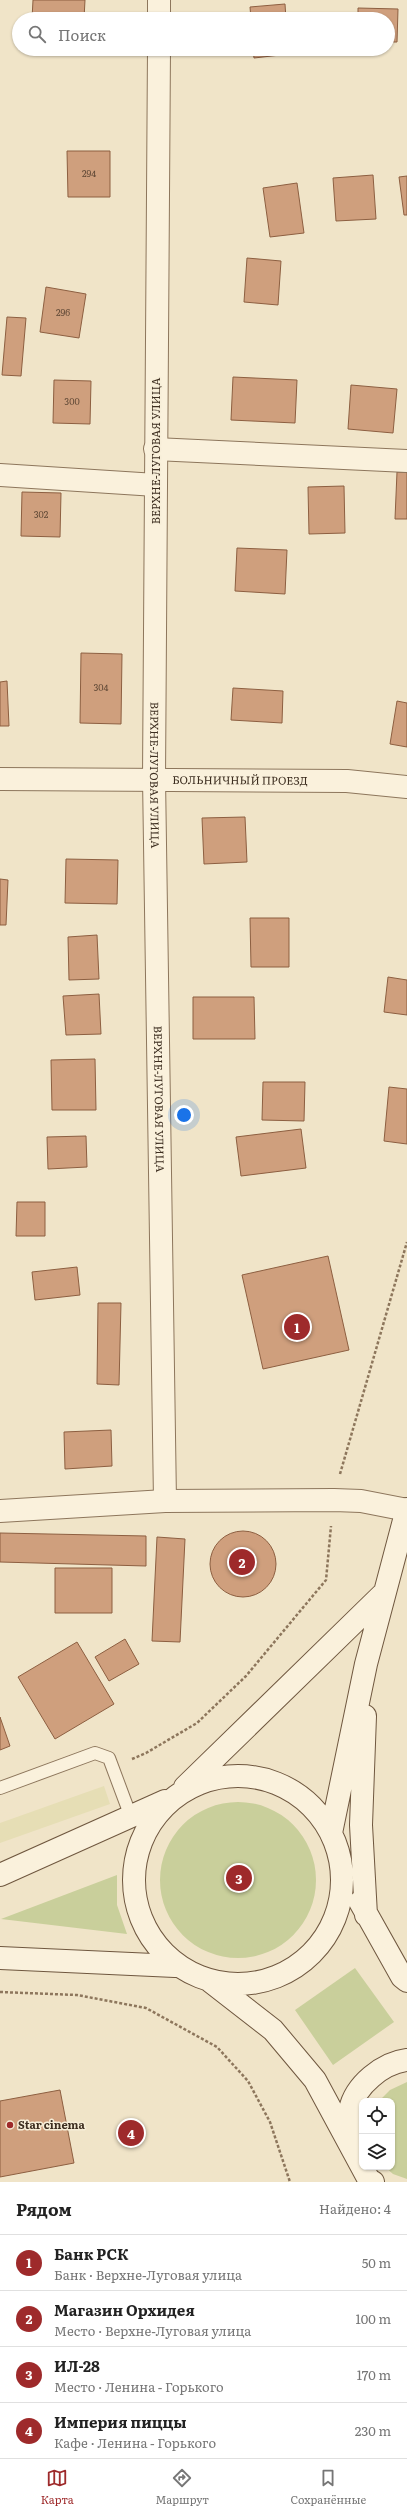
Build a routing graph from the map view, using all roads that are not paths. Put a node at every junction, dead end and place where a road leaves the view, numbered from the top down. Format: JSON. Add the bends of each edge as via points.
{"nodes":[{"id":1,"x":159,"y":0,"type":"edge"},
{"id":2,"x":159,"y":12,"type":"edge"},
{"id":3,"x":159,"y":56,"type":"edge"},
{"id":4,"x":155,"y":449,"type":"junction"},
{"id":5,"x":407,"y":461,"type":"edge"},
{"id":6,"x":0,"y":475,"type":"edge"},
{"id":7,"x":156,"y":485,"type":"junction"},
{"id":8,"x":154,"y":778,"type":"junction"},
{"id":9,"x":0,"y":779,"type":"edge"},
{"id":10,"x":407,"y":787,"type":"edge"},
{"id":11,"x":165,"y":1501,"type":"junction"},
{"id":12,"x":0,"y":1510,"type":"edge"},
{"id":13,"x":407,"y":1510,"type":"edge"},
{"id":14,"x":382,"y":1595,"type":"junction"},
{"id":15,"x":366,"y":1664,"type":"junction"},
{"id":16,"x":0,"y":1788,"type":"edge"},
{"id":17,"x":176,"y":1794,"type":"junction"},
{"id":18,"x":131,"y":1817,"type":"junction"},
{"id":19,"x":334,"y":1842,"type":"junction"},
{"id":20,"x":0,"y":1875,"type":"edge"},
{"id":21,"x":366,"y":1915,"type":"junction"},
{"id":22,"x":0,"y":1958,"type":"edge"},
{"id":23,"x":175,"y":1966,"type":"junction"},
{"id":24,"x":209,"y":1980,"type":"junction"},
{"id":25,"x":405,"y":1981,"type":"edge"},
{"id":26,"x":407,"y":2060,"type":"edge"},
{"id":27,"x":349,"y":2144,"type":"junction"},
{"id":28,"x":370,"y":2181,"type":"edge"}],
"edges":[{"from":1,"to":2,"type":"street"},
{"from":3,"to":4,"type":"street","name":"ВЕРХНЕ-ЛУГОВАЯ УЛИЦА"},
{"from":4,"to":5,"type":"street"},
{"from":4,"to":7,"type":"street","name":"ВЕРХНЕ-ЛУГОВАЯ УЛИЦА"},
{"from":6,"to":7,"type":"street"},
{"from":7,"to":8,"type":"street","name":"ВЕРХНЕ-ЛУГОВАЯ УЛИЦА"},
{"from":8,"to":9,"type":"street","name":"БОЛЬНИЧНЫЙ ПРОЕЗД"},
{"from":8,"to":10,"type":"street","name":"БОЛЬНИЧНЫЙ ПРОЕЗД","via":[[347,781]]},
{"from":8,"to":11,"type":"street","name":"ВЕРХНЕ-ЛУГОВАЯ УЛИЦА"},
{"from":11,"to":12,"type":"street"},
{"from":11,"to":13,"type":"street","via":[[361,1501]]},
{"from":13,"to":14,"type":"street"},
{"from":14,"to":15,"type":"street"},
{"from":14,"to":17,"type":"street"},
{"from":15,"to":19,"type":"street"},
{"from":15,"to":21,"type":"street","via":[[361,1825]]},
{"from":16,"to":18,"type":"lane","via":[[95,1753],[109,1758]]},
{"from":17,"to":18,"type":"street"},
{"from":17,"to":19,"type":"street","via":[[202,1782],[230,1776],[255,1777],[278,1783],[309,1804],[320,1816]]},
{"from":17,"to":23,"type":"street","via":[[149,1826],[135,1861],[134,1884],[138,1909],[147,1929]]},
{"from":18,"to":20,"type":"street"},
{"from":19,"to":21,"type":"street"},
{"from":19,"to":24,"type":"street","via":[[342,1886],[340,1904],[324,1940],[309,1956],[290,1970],[262,1982],[229,1984]]},
{"from":21,"to":25,"type":"street"},
{"from":22,"to":23,"type":"street"},
{"from":23,"to":24,"type":"street"},
{"from":24,"to":27,"type":"street","via":[[273,2030],[316,2080]]},
{"from":26,"to":27,"type":"street","via":[[394,2061],[365,2082],[350,2110]]},
{"from":27,"to":28,"type":"street"}]}
